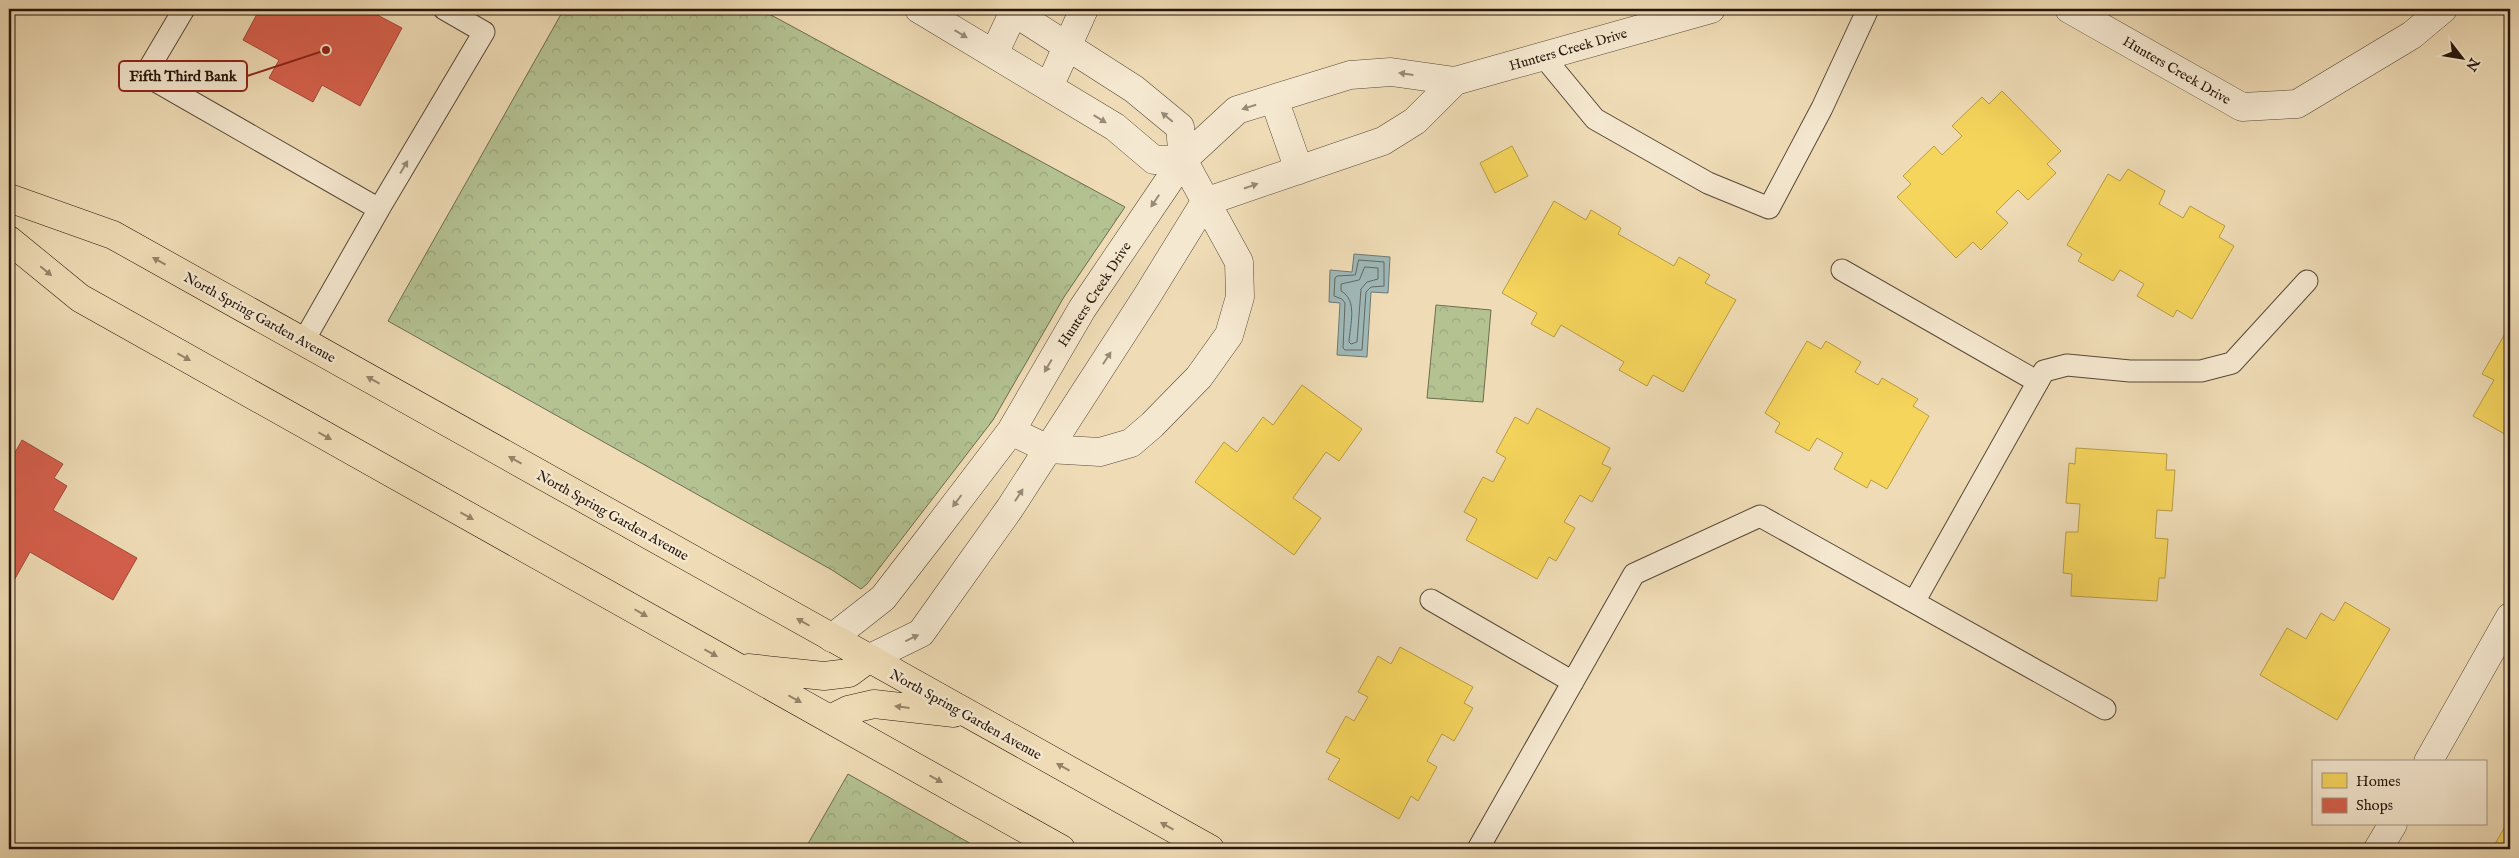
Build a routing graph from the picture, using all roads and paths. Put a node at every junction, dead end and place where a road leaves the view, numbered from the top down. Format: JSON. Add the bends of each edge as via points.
{"nodes":[{"id":1,"x":184,"y":9,"type":"edge"},
{"id":2,"x":444,"y":9,"type":"edge"},
{"id":3,"x":920,"y":9,"type":"edge"},
{"id":4,"x":1084,"y":9,"type":"edge"},
{"id":5,"x":1711,"y":9,"type":"edge"},
{"id":6,"x":1868,"y":9,"type":"edge"},
{"id":7,"x":2068,"y":9,"type":"edge"},
{"id":8,"x":2443,"y":9,"type":"edge"},
{"id":9,"x":1013,"y":10,"type":"edge"},
{"id":10,"x":1068,"y":48,"type":"junction"},
{"id":11,"x":994,"y":54,"type":"junction"},
{"id":12,"x":1543,"y":56,"type":"junction"},
{"id":13,"x":1454,"y":81,"type":"junction"},
{"id":14,"x":1049,"y":87,"type":"junction"},
{"id":15,"x":1274,"y":99,"type":"junction"},
{"id":16,"x":1182,"y":160,"type":"junction"},
{"id":17,"x":1299,"y":170,"type":"junction"},
{"id":18,"x":9,"y":198,"type":"edge"},
{"id":19,"x":1205,"y":202,"type":"junction"},
{"id":20,"x":379,"y":209,"type":"junction"},
{"id":21,"x":9,"y":240,"type":"edge"},
{"id":22,"x":1842,"y":270,"type":"dead end"},
{"id":23,"x":2307,"y":281,"type":"dead end"},
{"id":24,"x":303,"y":342,"type":"junction"},
{"id":25,"x":2038,"y":382,"type":"junction"},
{"id":26,"x":1011,"y":431,"type":"junction"},
{"id":27,"x":1048,"y":449,"type":"junction"},
{"id":28,"x":1431,"y":600,"type":"dead end"},
{"id":29,"x":1914,"y":602,"type":"junction"},
{"id":30,"x":2510,"y":617,"type":"edge"},
{"id":31,"x":832,"y":638,"type":"junction"},
{"id":32,"x":868,"y":659,"type":"junction"},
{"id":33,"x":737,"y":667,"type":"junction"},
{"id":34,"x":1573,"y":682,"type":"junction"},
{"id":35,"x":2105,"y":709,"type":"dead end"},
{"id":36,"x":968,"y":715,"type":"junction"},
{"id":37,"x":830,"y":719,"type":"junction"},
{"id":38,"x":2429,"y":760,"type":"edge"},
{"id":39,"x":2391,"y":826,"type":"edge"},
{"id":40,"x":1061,"y":849,"type":"edge"},
{"id":41,"x":1210,"y":849,"type":"edge"},
{"id":42,"x":1478,"y":849,"type":"edge"},
{"id":43,"x":2378,"y":849,"type":"edge"}],
"edges":[{"from":1,"to":20,"type":"lane","via":[[145,76]]},
{"from":20,"to":2,"type":"lane","one_way":true,"via":[[484,32]]},
{"from":3,"to":11,"type":"street","one_way":true},
{"from":4,"to":10,"type":"street"},
{"from":5,"to":12,"type":"street","name":"Hunters Creek Drive"},
{"from":6,"to":12,"type":"lane","via":[[1822,108],[1769,208],[1708,183],[1595,119]]},
{"from":7,"to":8,"type":"street","name":"Hunters Creek Drive","via":[[2242,107],[2297,104],[2412,35]]},
{"from":9,"to":10,"type":"street"},
{"from":9,"to":11,"type":"street"},
{"from":10,"to":14,"type":"street"},
{"from":16,"to":10,"type":"street","one_way":true,"via":[[1180,127],[1134,89]]},
{"from":11,"to":14,"type":"street"},
{"from":12,"to":13,"type":"street","name":"Hunters Creek Drive"},
{"from":13,"to":15,"type":"street","name":"Hunters Creek Drive","one_way":true,"via":[[1391,72],[1350,75]]},
{"from":13,"to":17,"type":"street","via":[[1415,121],[1383,141]]},
{"from":14,"to":16,"type":"street","one_way":true,"via":[[1115,128],[1154,160]]},
{"from":15,"to":16,"type":"street","name":"Hunters Creek Drive","one_way":true,"via":[[1237,110]]},
{"from":15,"to":17,"type":"street"},
{"from":16,"to":19,"type":"street"},
{"from":16,"to":26,"type":"street","name":"Hunters Creek Drive","one_way":true,"via":[[1082,309]]},
{"from":19,"to":17,"type":"street","one_way":true},
{"from":24,"to":18,"type":"highway","name":"North Spring Garden Avenue","one_way":true,"via":[[113,235]]},
{"from":27,"to":19,"type":"street","one_way":true},
{"from":19,"to":27,"type":"street","via":[[1239,262],[1240,297],[1229,335],[1199,377],[1131,443],[1100,452]]},
{"from":20,"to":24,"type":"lane"},
{"from":21,"to":33,"type":"highway","one_way":true,"via":[[80,298]]},
{"from":22,"to":25,"type":"lane"},
{"from":23,"to":25,"type":"lane","via":[[2232,363],[2200,371],[2130,371],[2067,365],[2044,371]]},
{"from":31,"to":24,"type":"highway","name":"North Spring Garden Avenue","one_way":true},
{"from":25,"to":29,"type":"lane"},
{"from":26,"to":27,"type":"street"},
{"from":26,"to":31,"type":"street","name":"Hunters Creek Drive","one_way":true,"via":[[883,598]]},
{"from":32,"to":27,"type":"street","one_way":true,"via":[[921,633]]},
{"from":28,"to":34,"type":"lane"},
{"from":29,"to":34,"type":"lane","via":[[1760,516],[1634,574]]},
{"from":29,"to":35,"type":"lane"},
{"from":30,"to":38,"type":"street"},
{"from":31,"to":32,"type":"highway","name":"North Spring Garden Avenue"},
{"from":32,"to":33,"type":"highway","via":[[849,673],[824,676]]},
{"from":32,"to":36,"type":"highway","name":"North Spring Garden Avenue"},
{"from":33,"to":37,"type":"highway","one_way":true},
{"from":34,"to":42,"type":"lane"},
{"from":36,"to":37,"type":"highway","one_way":true,"via":[[874,704],[848,710]]},
{"from":41,"to":36,"type":"highway","name":"North Spring Garden Avenue","one_way":true},
{"from":37,"to":40,"type":"highway","one_way":true},
{"from":39,"to":43,"type":"street"}]}
